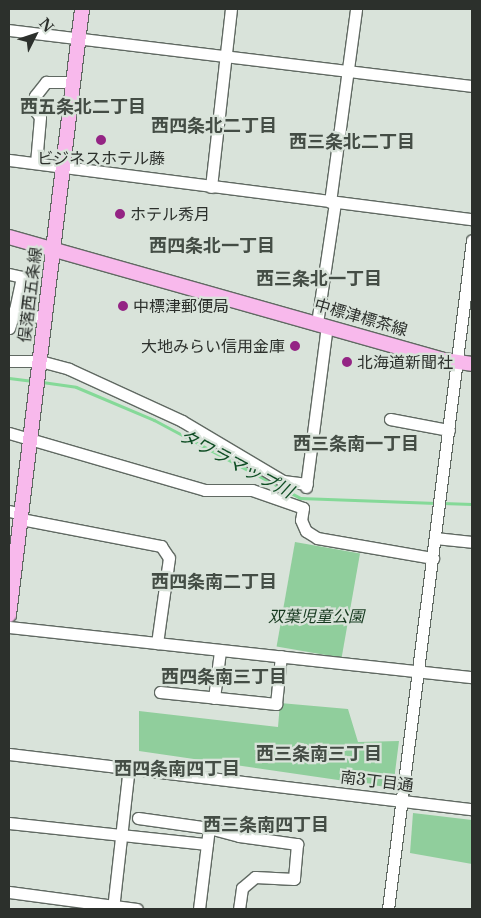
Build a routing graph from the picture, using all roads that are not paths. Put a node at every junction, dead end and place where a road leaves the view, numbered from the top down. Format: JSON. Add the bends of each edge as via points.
{"nodes":[{"id":1,"x":82,"y":9,"type":"edge"},
{"id":2,"x":231,"y":9,"type":"edge"},
{"id":3,"x":356,"y":9,"type":"edge"},
{"id":4,"x":9,"y":30,"type":"edge"},
{"id":5,"x":79,"y":39,"type":"junction"},
{"id":6,"x":226,"y":56,"type":"junction"},
{"id":7,"x":348,"y":70,"type":"junction"},
{"id":8,"x":74,"y":82,"type":"junction"},
{"id":9,"x":472,"y":86,"type":"edge"},
{"id":10,"x":9,"y":160,"type":"edge"},
{"id":11,"x":36,"y":164,"type":"junction"},
{"id":12,"x":64,"y":167,"type":"junction"},
{"id":13,"x":210,"y":187,"type":"junction"},
{"id":14,"x":333,"y":202,"type":"junction"},
{"id":15,"x":472,"y":219,"type":"edge"},
{"id":16,"x":9,"y":237,"type":"edge"},
{"id":17,"x":472,"y":240,"type":"edge"},
{"id":18,"x":54,"y":248,"type":"junction"},
{"id":19,"x":9,"y":274,"type":"edge"},
{"id":20,"x":15,"y":310,"type":"junction"},
{"id":21,"x":44,"y":319,"type":"junction"},
{"id":22,"x":322,"y":324,"type":"junction"},
{"id":23,"x":9,"y":328,"type":"edge"},
{"id":24,"x":9,"y":361,"type":"edge"},
{"id":25,"x":457,"y":363,"type":"junction"},
{"id":26,"x":472,"y":364,"type":"edge"},
{"id":27,"x":39,"y":366,"type":"junction"},
{"id":28,"x":390,"y":420,"type":"dead end"},
{"id":29,"x":449,"y":430,"type":"junction"},
{"id":30,"x":9,"y":433,"type":"edge"},
{"id":31,"x":31,"y":440,"type":"junction"},
{"id":32,"x":17,"y":515,"type":"edge"},
{"id":33,"x":435,"y":538,"type":"junction"},
{"id":34,"x":472,"y":542,"type":"edge"},
{"id":35,"x":432,"y":558,"type":"junction"},
{"id":36,"x":9,"y":616,"type":"edge"},
{"id":37,"x":9,"y":627,"type":"edge"},
{"id":38,"x":157,"y":643,"type":"junction"},
{"id":39,"x":220,"y":651,"type":"junction"},
{"id":40,"x":281,"y":656,"type":"junction"},
{"id":41,"x":417,"y":672,"type":"junction"},
{"id":42,"x":472,"y":677,"type":"edge"},
{"id":43,"x":160,"y":692,"type":"dead end"},
{"id":44,"x":214,"y":698,"type":"junction"},
{"id":45,"x":9,"y":754,"type":"edge"},
{"id":46,"x":129,"y":767,"type":"junction"},
{"id":47,"x":401,"y":800,"type":"junction"},
{"id":48,"x":472,"y":809,"type":"edge"},
{"id":49,"x":138,"y":818,"type":"dead end"},
{"id":50,"x":9,"y":823,"type":"edge"},
{"id":51,"x":209,"y":828,"type":"junction"},
{"id":52,"x":122,"y":835,"type":"junction"},
{"id":53,"x":207,"y":844,"type":"junction"},
{"id":54,"x":9,"y":892,"type":"edge"},
{"id":55,"x":114,"y":908,"type":"edge"},
{"id":56,"x":137,"y":909,"type":"edge"},
{"id":57,"x":199,"y":909,"type":"edge"},
{"id":58,"x":239,"y":909,"type":"edge"},
{"id":59,"x":388,"y":909,"type":"edge"}],
"edges":[{"from":1,"to":5,"type":"main road","name":"俣落西五条線"},
{"from":2,"to":6,"type":"street"},
{"from":3,"to":7,"type":"street"},
{"from":4,"to":5,"type":"street"},
{"from":5,"to":6,"type":"street"},
{"from":5,"to":8,"type":"main road","name":"俣落西五条線"},
{"from":6,"to":7,"type":"street"},
{"from":6,"to":13,"type":"street"},
{"from":7,"to":9,"type":"street"},
{"from":7,"to":14,"type":"street"},
{"from":8,"to":11,"type":"street","via":[[46,82],[35,96],[34,109],[40,117]]},
{"from":8,"to":12,"type":"main road","name":"俣落西五条線"},
{"from":10,"to":11,"type":"street"},
{"from":11,"to":12,"type":"street"},
{"from":12,"to":13,"type":"street"},
{"from":12,"to":18,"type":"main road","name":"俣落西五条線"},
{"from":13,"to":14,"type":"street"},
{"from":14,"to":15,"type":"street"},
{"from":14,"to":22,"type":"street"},
{"from":16,"to":18,"type":"main road","name":"中標津標茶線"},
{"from":17,"to":25,"type":"street"},
{"from":18,"to":21,"type":"main road","name":"俣落西五条線"},
{"from":18,"to":22,"type":"main road","name":"中標津標茶線"},
{"from":19,"to":20,"type":"street","via":[[22,277]]},
{"from":20,"to":21,"type":"street"},
{"from":20,"to":23,"type":"street"},
{"from":21,"to":27,"type":"main road","name":"俣落西五条線"},
{"from":22,"to":25,"type":"main road","name":"中標津標茶線"},
{"from":22,"to":27,"type":"street","via":[[306,485],[283,480],[182,421],[70,369]]},
{"from":24,"to":27,"type":"street"},
{"from":25,"to":26,"type":"main road","name":"中標津標茶線"},
{"from":25,"to":29,"type":"street"},
{"from":27,"to":31,"type":"main road","name":"俣落西五条線"},
{"from":28,"to":29,"type":"street"},
{"from":29,"to":33,"type":"street"},
{"from":30,"to":31,"type":"street"},
{"from":31,"to":32,"type":"main road","name":"俣落西五条線"},
{"from":31,"to":35,"type":"street","via":[[205,490],[252,490],[303,508],[301,520],[306,531],[317,538]]},
{"from":32,"to":36,"type":"main road","name":"俣落西五条線"},
{"from":32,"to":38,"type":"street","via":[[160,546],[169,558]]},
{"from":33,"to":34,"type":"street"},
{"from":33,"to":35,"type":"street"},
{"from":35,"to":41,"type":"street"},
{"from":37,"to":38,"type":"street"},
{"from":38,"to":39,"type":"street"},
{"from":39,"to":40,"type":"street"},
{"from":39,"to":44,"type":"street"},
{"from":40,"to":41,"type":"street"},
{"from":40,"to":44,"type":"street","via":[[276,704]]},
{"from":41,"to":42,"type":"street"},
{"from":41,"to":47,"type":"street"},
{"from":43,"to":44,"type":"street"},
{"from":45,"to":46,"type":"street","name":"南3丁目通"},
{"from":46,"to":47,"type":"street","name":"南3丁目通"},
{"from":46,"to":52,"type":"street"},
{"from":47,"to":48,"type":"street","name":"南3丁目通"},
{"from":47,"to":59,"type":"street"},
{"from":49,"to":51,"type":"street"},
{"from":50,"to":52,"type":"street"},
{"from":51,"to":53,"type":"street"},
{"from":51,"to":58,"type":"street","via":[[239,836],[297,844],[294,879],[255,877],[242,888]]},
{"from":52,"to":53,"type":"street"},
{"from":52,"to":55,"type":"street"},
{"from":53,"to":57,"type":"street"},
{"from":54,"to":55,"type":"street"},
{"from":55,"to":56,"type":"street"}]}
